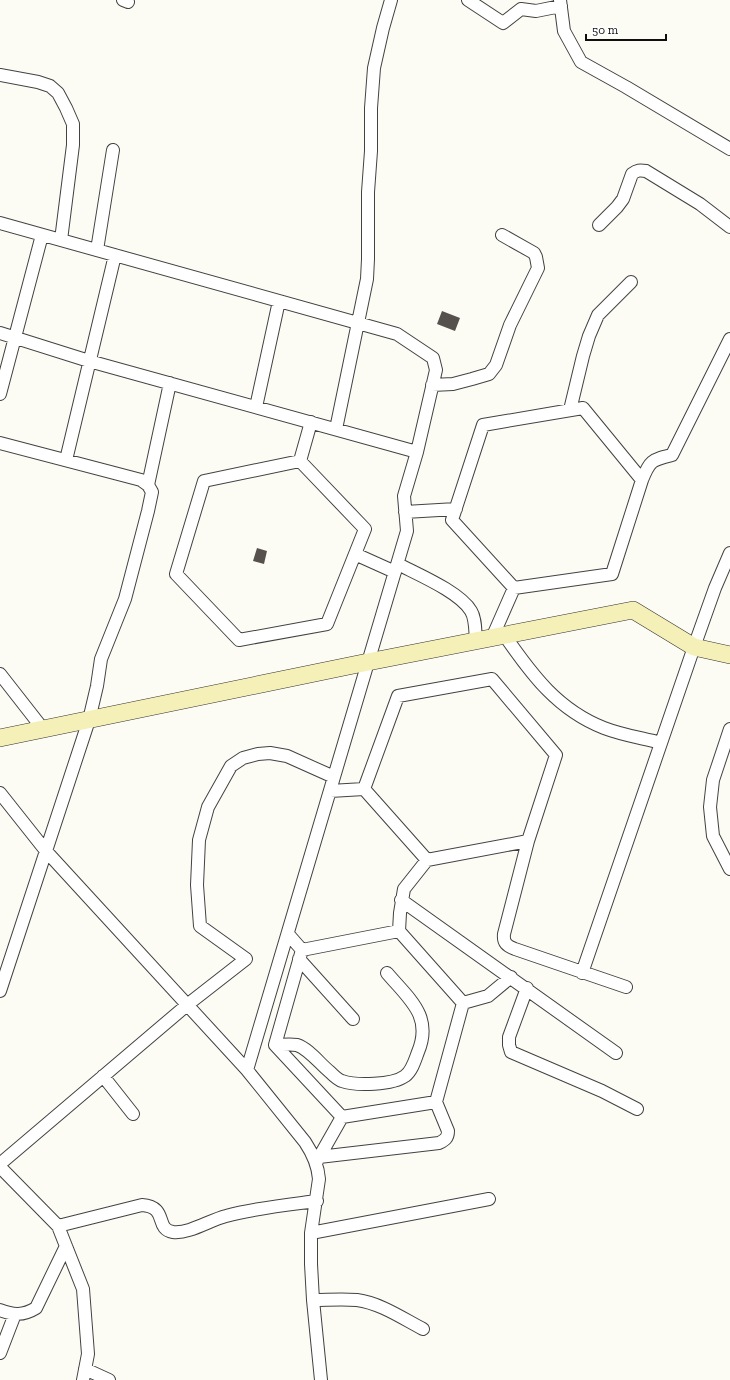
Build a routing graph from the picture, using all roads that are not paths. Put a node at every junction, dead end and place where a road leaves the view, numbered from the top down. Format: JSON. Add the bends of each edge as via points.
{"nodes":[{"id":1,"x":391,"y":0,"type":"edge"},
{"id":2,"x":468,"y":0,"type":"edge"},
{"id":3,"x":560,"y":3,"type":"edge"},
{"id":4,"x":0,"y":75,"type":"edge"},
{"id":5,"x":730,"y":149,"type":"edge"},
{"id":6,"x":113,"y":150,"type":"dead end"},
{"id":7,"x":0,"y":223,"type":"edge"},
{"id":8,"x":599,"y":225,"type":"dead end"},
{"id":9,"x":730,"y":227,"type":"edge"},
{"id":10,"x":42,"y":235,"type":"junction"},
{"id":11,"x":502,"y":235,"type":"dead end"},
{"id":12,"x":61,"y":240,"type":"junction"},
{"id":13,"x":97,"y":250,"type":"junction"},
{"id":14,"x":115,"y":255,"type":"junction"},
{"id":15,"x":631,"y":282,"type":"dead end"},
{"id":16,"x":280,"y":301,"type":"junction"},
{"id":17,"x":359,"y":323,"type":"junction"},
{"id":18,"x":0,"y":333,"type":"edge"},
{"id":19,"x":14,"y":337,"type":"junction"},
{"id":20,"x":730,"y":339,"type":"edge"},
{"id":21,"x":89,"y":361,"type":"junction"},
{"id":22,"x":170,"y":383,"type":"junction"},
{"id":23,"x":432,"y":385,"type":"junction"},
{"id":24,"x":0,"y":394,"type":"edge"},
{"id":25,"x":256,"y":407,"type":"junction"},
{"id":26,"x":570,"y":410,"type":"junction"},
{"id":27,"x":311,"y":422,"type":"junction"},
{"id":28,"x":336,"y":429,"type":"junction"},
{"id":29,"x":0,"y":443,"type":"edge"},
{"id":30,"x":417,"y":452,"type":"junction"},
{"id":31,"x":66,"y":460,"type":"junction"},
{"id":32,"x":300,"y":461,"type":"junction"},
{"id":33,"x":642,"y":480,"type":"junction"},
{"id":34,"x":148,"y":485,"type":"junction"},
{"id":35,"x":456,"y":509,"type":"junction"},
{"id":36,"x":405,"y":512,"type":"junction"},
{"id":37,"x":730,"y":553,"type":"edge"},
{"id":38,"x":355,"y":554,"type":"junction"},
{"id":39,"x":396,"y":568,"type":"junction"},
{"id":40,"x":514,"y":588,"type":"junction"},
{"id":41,"x":491,"y":638,"type":"junction"},
{"id":42,"x":694,"y":647,"type":"junction"},
{"id":43,"x":730,"y":655,"type":"edge"},
{"id":44,"x":368,"y":662,"type":"junction"},
{"id":45,"x":0,"y":674,"type":"edge"},
{"id":46,"x":89,"y":720,"type":"junction"},
{"id":47,"x":43,"y":729,"type":"junction"},
{"id":48,"x":730,"y":729,"type":"edge"},
{"id":49,"x":0,"y":738,"type":"edge"},
{"id":50,"x":661,"y":743,"type":"junction"},
{"id":51,"x":334,"y":777,"type":"junction"},
{"id":52,"x":364,"y":789,"type":"junction"},
{"id":53,"x":330,"y":791,"type":"junction"},
{"id":54,"x":0,"y":793,"type":"edge"},
{"id":55,"x":528,"y":841,"type":"junction"},
{"id":56,"x":46,"y":851,"type":"junction"},
{"id":57,"x":427,"y":860,"type":"junction"},
{"id":58,"x":730,"y":869,"type":"edge"},
{"id":59,"x":401,"y":900,"type":"junction"},
{"id":60,"x":399,"y":931,"type":"junction"},
{"id":61,"x":288,"y":934,"type":"junction"},
{"id":62,"x":301,"y":955,"type":"junction"},
{"id":63,"x":387,"y":973,"type":"dead end"},
{"id":64,"x":582,"y":973,"type":"junction"},
{"id":65,"x":511,"y":977,"type":"junction"},
{"id":66,"x":1,"y":986,"type":"edge"},
{"id":67,"x":626,"y":987,"type":"dead end"},
{"id":68,"x":527,"y":988,"type":"junction"},
{"id":69,"x":463,"y":1003,"type":"junction"},
{"id":70,"x":187,"y":1005,"type":"junction"},
{"id":71,"x":353,"y":1019,"type":"dead end"},
{"id":72,"x":275,"y":1045,"type":"junction"},
{"id":73,"x":616,"y":1052,"type":"dead end"},
{"id":74,"x":247,"y":1070,"type":"junction"},
{"id":75,"x":104,"y":1076,"type":"junction"},
{"id":76,"x":436,"y":1102,"type":"junction"},
{"id":77,"x":637,"y":1109,"type":"dead end"},
{"id":78,"x":133,"y":1114,"type":"dead end"},
{"id":79,"x":342,"y":1117,"type":"junction"},
{"id":80,"x":317,"y":1160,"type":"junction"},
{"id":81,"x":0,"y":1164,"type":"edge"},
{"id":82,"x":0,"y":1167,"type":"edge"},
{"id":83,"x":489,"y":1199,"type":"dead end"},
{"id":84,"x":317,"y":1201,"type":"junction"},
{"id":85,"x":58,"y":1226,"type":"junction"},
{"id":86,"x":311,"y":1233,"type":"junction"},
{"id":87,"x":66,"y":1246,"type":"junction"},
{"id":88,"x":313,"y":1300,"type":"junction"},
{"id":89,"x":0,"y":1310,"type":"edge"},
{"id":90,"x":15,"y":1314,"type":"junction"},
{"id":91,"x":422,"y":1329,"type":"dead end"},
{"id":92,"x":0,"y":1353,"type":"edge"},
{"id":93,"x":84,"y":1374,"type":"edge"},
{"id":94,"x":109,"y":1380,"type":"edge"},
{"id":95,"x":321,"y":1380,"type":"edge"}],
"edges":[{"from":1,"to":17,"type":"street","via":[[374,68],[367,279]]},
{"from":2,"to":3,"type":"street","via":[[503,23],[522,9],[536,11]]},
{"from":3,"to":5,"type":"street","via":[[564,31],[581,62]]},
{"from":4,"to":12,"type":"street","via":[[50,86],[58,93],[73,124],[73,145]]},
{"from":6,"to":13,"type":"street"},
{"from":7,"to":10,"type":"street"},
{"from":8,"to":9,"type":"street","via":[[617,208],[632,174],[640,170],[646,171],[700,204]]},
{"from":10,"to":12,"type":"street"},
{"from":10,"to":19,"type":"street"},
{"from":11,"to":23,"type":"street","via":[[534,254],[538,268],[510,325],[496,365],[489,374],[472,380]]},
{"from":12,"to":13,"type":"street"},
{"from":13,"to":14,"type":"street"},
{"from":14,"to":16,"type":"street"},
{"from":14,"to":21,"type":"street"},
{"from":15,"to":26,"type":"street","via":[[598,316],[583,356]]},
{"from":16,"to":17,"type":"street"},
{"from":16,"to":25,"type":"street"},
{"from":17,"to":23,"type":"street","via":[[397,334],[433,358],[436,370]]},
{"from":17,"to":28,"type":"street"},
{"from":18,"to":19,"type":"street"},
{"from":19,"to":21,"type":"street"},
{"from":19,"to":24,"type":"street"},
{"from":20,"to":33,"type":"street","via":[[672,455],[657,458],[648,465]]},
{"from":21,"to":22,"type":"street"},
{"from":21,"to":31,"type":"street"},
{"from":22,"to":25,"type":"street"},
{"from":22,"to":34,"type":"street"},
{"from":23,"to":30,"type":"street"},
{"from":25,"to":27,"type":"street"},
{"from":26,"to":33,"type":"street","via":[[583,408]]},
{"from":26,"to":35,"type":"street","via":[[483,425]]},
{"from":27,"to":28,"type":"street"},
{"from":27,"to":32,"type":"street"},
{"from":28,"to":30,"type":"street"},
{"from":29,"to":31,"type":"street"},
{"from":30,"to":36,"type":"street","via":[[404,496]]},
{"from":31,"to":34,"type":"street","via":[[141,480]]},
{"from":32,"to":38,"type":"street","via":[[365,529]]},
{"from":32,"to":38,"type":"street","via":[[204,481],[176,574],[239,640],[328,624]]},
{"from":33,"to":40,"type":"street","via":[[612,574]]},
{"from":34,"to":46,"type":"street","via":[[152,492],[148,511],[125,599],[101,659]]},
{"from":35,"to":36,"type":"street"},
{"from":35,"to":40,"type":"street","via":[[452,520]]},
{"from":36,"to":39,"type":"street","via":[[407,531]]},
{"from":37,"to":42,"type":"street"},
{"from":38,"to":39,"type":"street"},
{"from":39,"to":41,"type":"street","via":[[449,592],[464,602],[472,612],[475,624]]},
{"from":39,"to":44,"type":"street"},
{"from":40,"to":41,"type":"street"},
{"from":41,"to":42,"type":"street","via":[[633,610]]},
{"from":41,"to":44,"type":"street"},
{"from":41,"to":50,"type":"street","via":[[577,716],[605,729]]},
{"from":42,"to":43,"type":"street"},
{"from":42,"to":50,"type":"street"},
{"from":44,"to":46,"type":"street"},
{"from":44,"to":51,"type":"street"},
{"from":45,"to":47,"type":"street"},
{"from":46,"to":47,"type":"street"},
{"from":46,"to":56,"type":"street"},
{"from":47,"to":49,"type":"street"},
{"from":48,"to":58,"type":"street","via":[[713,780],[710,807],[713,836]]},
{"from":50,"to":64,"type":"street"},
{"from":51,"to":53,"type":"street"},
{"from":51,"to":70,"type":"street","via":[[287,756],[270,752],[243,758],[231,766],[208,807],[200,840],[197,885],[200,926],[246,959]]},
{"from":52,"to":53,"type":"street"},
{"from":52,"to":55,"type":"street","via":[[398,696],[492,679],[556,755]]},
{"from":52,"to":57,"type":"street"},
{"from":53,"to":61,"type":"street"},
{"from":54,"to":56,"type":"street"},
{"from":55,"to":57,"type":"street"},
{"from":55,"to":64,"type":"street","via":[[504,934],[506,945]]},
{"from":56,"to":66,"type":"street"},
{"from":56,"to":70,"type":"street"},
{"from":57,"to":59,"type":"street","via":[[404,889]]},
{"from":59,"to":60,"type":"street"},
{"from":59,"to":65,"type":"street"},
{"from":60,"to":62,"type":"street"},
{"from":60,"to":69,"type":"street"},
{"from":61,"to":62,"type":"street"},
{"from":61,"to":74,"type":"street"},
{"from":62,"to":71,"type":"street"},
{"from":62,"to":72,"type":"street"},
{"from":63,"to":72,"type":"street","via":[[422,1018],[422,1043],[406,1076],[395,1081],[373,1083],[341,1081],[304,1048],[295,1045]]},
{"from":64,"to":67,"type":"street"},
{"from":65,"to":68,"type":"street"},
{"from":65,"to":69,"type":"street","via":[[488,996]]},
{"from":68,"to":73,"type":"street"},
{"from":68,"to":77,"type":"street","via":[[509,1036],[511,1052]]},
{"from":69,"to":76,"type":"street"},
{"from":70,"to":74,"type":"street"},
{"from":70,"to":75,"type":"street"},
{"from":72,"to":79,"type":"street"},
{"from":74,"to":80,"type":"street"},
{"from":75,"to":78,"type":"street"},
{"from":75,"to":81,"type":"street"},
{"from":76,"to":79,"type":"street"},
{"from":76,"to":80,"type":"street","via":[[448,1131],[444,1141]]},
{"from":79,"to":80,"type":"street"},
{"from":80,"to":84,"type":"street"},
{"from":82,"to":85,"type":"street"},
{"from":83,"to":86,"type":"street"},
{"from":84,"to":85,"type":"street","via":[[266,1207],[224,1216],[179,1232],[164,1228],[159,1212],[149,1205]]},
{"from":84,"to":86,"type":"street"},
{"from":85,"to":87,"type":"street"},
{"from":86,"to":88,"type":"street"},
{"from":87,"to":90,"type":"street","via":[[36,1308],[22,1315]]},
{"from":87,"to":93,"type":"street","via":[[83,1289],[88,1354]]},
{"from":88,"to":91,"type":"street","via":[[366,1302]]},
{"from":88,"to":95,"type":"street"},
{"from":89,"to":90,"type":"street"},
{"from":90,"to":92,"type":"street"},
{"from":93,"to":94,"type":"street"}]}
